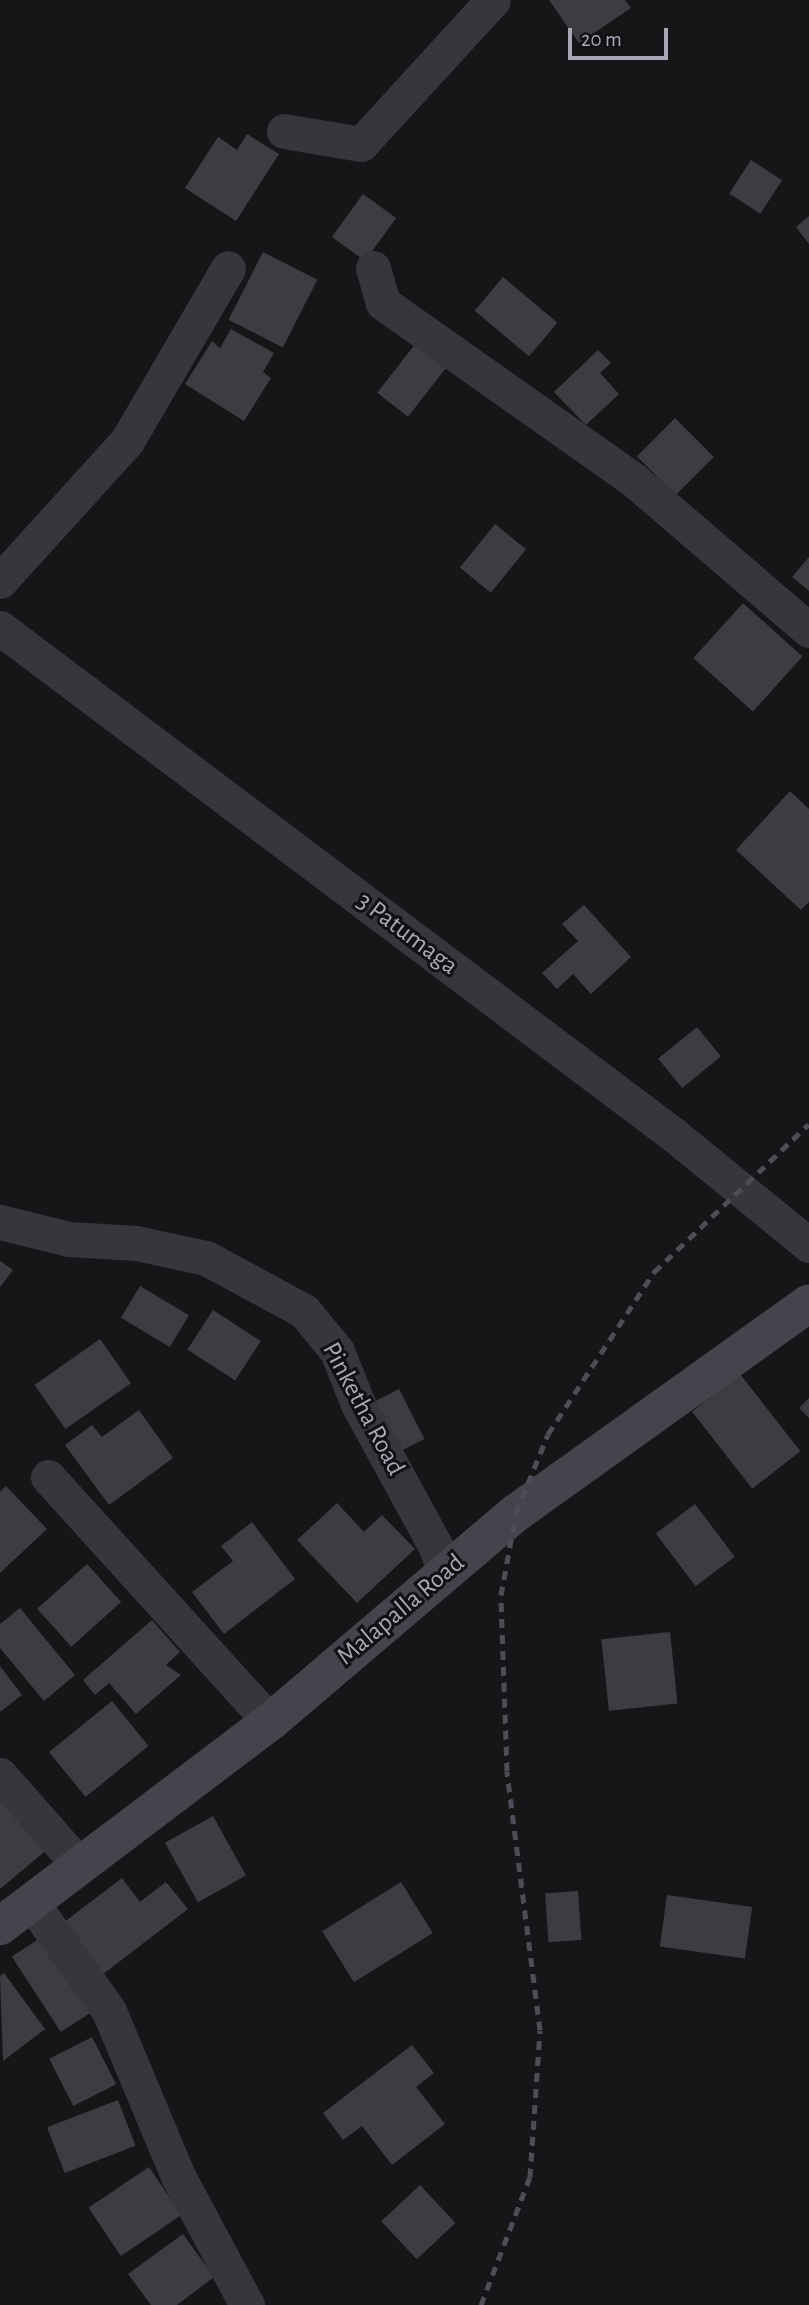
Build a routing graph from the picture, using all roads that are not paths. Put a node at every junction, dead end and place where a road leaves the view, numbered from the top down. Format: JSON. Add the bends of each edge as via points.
{"nodes":[{"id":1,"x":493,"y":0,"type":"edge"},
{"id":2,"x":284,"y":131,"type":"dead end"},
{"id":3,"x":228,"y":268,"type":"dead end"},
{"id":4,"x":373,"y":268,"type":"dead end"},
{"id":5,"x":0,"y":581,"type":"edge"},
{"id":6,"x":0,"y":628,"type":"edge"},
{"id":7,"x":809,"y":629,"type":"edge"},
{"id":8,"x":0,"y":1222,"type":"edge"},
{"id":9,"x":809,"y":1245,"type":"edge"},
{"id":10,"x":809,"y":1303,"type":"edge"},
{"id":11,"x":48,"y":1477,"type":"dead end"},
{"id":12,"x":446,"y":1573,"type":"junction"},
{"id":13,"x":270,"y":1722,"type":"junction"},
{"id":14,"x":0,"y":1775,"type":"edge"},
{"id":15,"x":80,"y":1866,"type":"junction"},
{"id":16,"x":31,"y":1902,"type":"junction"},
{"id":17,"x":0,"y":1926,"type":"edge"},
{"id":18,"x":247,"y":2305,"type":"edge"}],
"edges":[{"from":1,"to":2,"type":"street","via":[[361,144]]},
{"from":3,"to":5,"type":"street","via":[[127,441]]},
{"from":4,"to":7,"type":"street","via":[[383,303],[635,481]]},
{"from":6,"to":9,"type":"street","name":"3 Patumaga","via":[[674,1135]]},
{"from":8,"to":12,"type":"street","name":"Pinketha Road","via":[[69,1240],[136,1242],[206,1258],[304,1311],[337,1351],[358,1404]]},
{"from":10,"to":12,"type":"street","name":"Malapalla Road","via":[[516,1513]]},
{"from":11,"to":13,"type":"street"},
{"from":12,"to":13,"type":"street","name":"Malapalla Road"},
{"from":13,"to":15,"type":"street","name":"Malapalla Road"},
{"from":14,"to":15,"type":"street"},
{"from":15,"to":16,"type":"street","name":"Malapalla Road"},
{"from":16,"to":17,"type":"street","name":"Malapalla Road"},
{"from":16,"to":18,"type":"street","via":[[109,2011],[179,2178]]}]}
